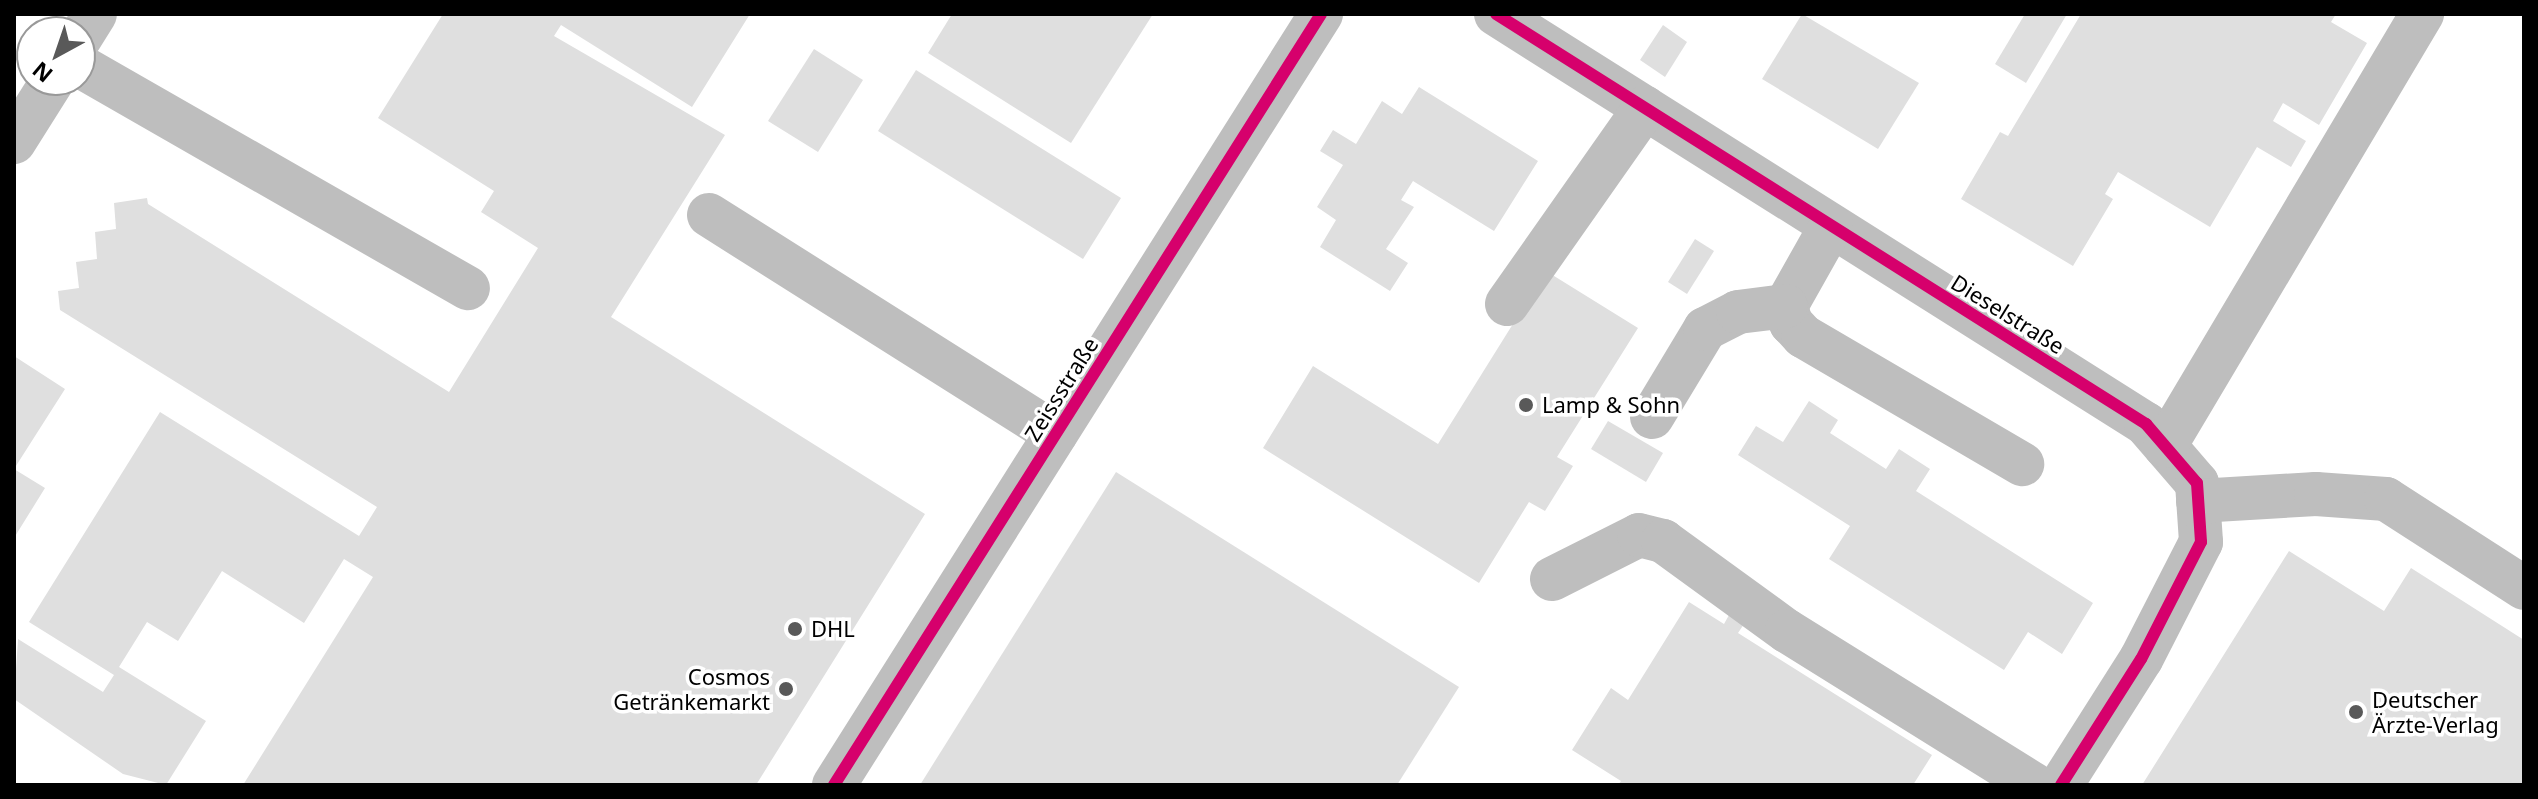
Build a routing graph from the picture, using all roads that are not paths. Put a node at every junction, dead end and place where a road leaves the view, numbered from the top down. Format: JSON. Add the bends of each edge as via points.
{"nodes":[{"id":1,"x":1321,"y":14,"type":"edge"},
{"id":2,"x":1496,"y":14,"type":"edge"},
{"id":3,"x":2422,"y":14,"type":"edge"},
{"id":4,"x":96,"y":75,"type":"edge"},
{"id":5,"x":43,"y":96,"type":"edge"},
{"id":6,"x":1645,"y":108,"type":"junction"},
{"id":7,"x":14,"y":142,"type":"edge"},
{"id":8,"x":709,"y":215,"type":"dead end"},
{"id":9,"x":1831,"y":226,"type":"junction"},
{"id":10,"x":468,"y":288,"type":"dead end"},
{"id":11,"x":1507,"y":304,"type":"dead end"},
{"id":12,"x":1786,"y":306,"type":"junction"},
{"id":13,"x":1652,"y":417,"type":"dead end"},
{"id":14,"x":1056,"y":434,"type":"junction"},
{"id":15,"x":2165,"y":446,"type":"junction"},
{"id":16,"x":2022,"y":464,"type":"dead end"},
{"id":17,"x":2198,"y":501,"type":"junction"},
{"id":18,"x":1552,"y":579,"type":"dead end"},
{"id":19,"x":2524,"y":588,"type":"edge"},
{"id":20,"x":834,"y":785,"type":"edge"},
{"id":21,"x":2034,"y":785,"type":"edge"},
{"id":22,"x":2061,"y":785,"type":"edge"}],
"edges":[{"from":1,"to":14,"type":"street","name":"Zeissstraße"},
{"from":2,"to":6,"type":"street","name":"Dieselstraße"},
{"from":3,"to":15,"type":"street"},
{"from":4,"to":10,"type":"street"},
{"from":5,"to":7,"type":"street"},
{"from":6,"to":9,"type":"street","name":"Dieselstraße"},
{"from":6,"to":11,"type":"street"},
{"from":8,"to":14,"type":"street"},
{"from":9,"to":12,"type":"street"},
{"from":9,"to":15,"type":"street","name":"Dieselstraße","via":[[2146,424]]},
{"from":12,"to":13,"type":"street","via":[[1738,312],[1705,329]]},
{"from":12,"to":16,"type":"street","via":[[1803,336]]},
{"from":14,"to":20,"type":"street","name":"Zeissstraße"},
{"from":15,"to":17,"type":"street","name":"Dieselstraße","via":[[2197,483]]},
{"from":17,"to":19,"type":"street","via":[[2316,494],[2386,499]]},
{"from":17,"to":22,"type":"street","name":"Dieselstraße","via":[[2201,542],[2141,659]]},
{"from":18,"to":21,"type":"street","via":[[1639,535],[1663,541],[1787,631]]}]}
